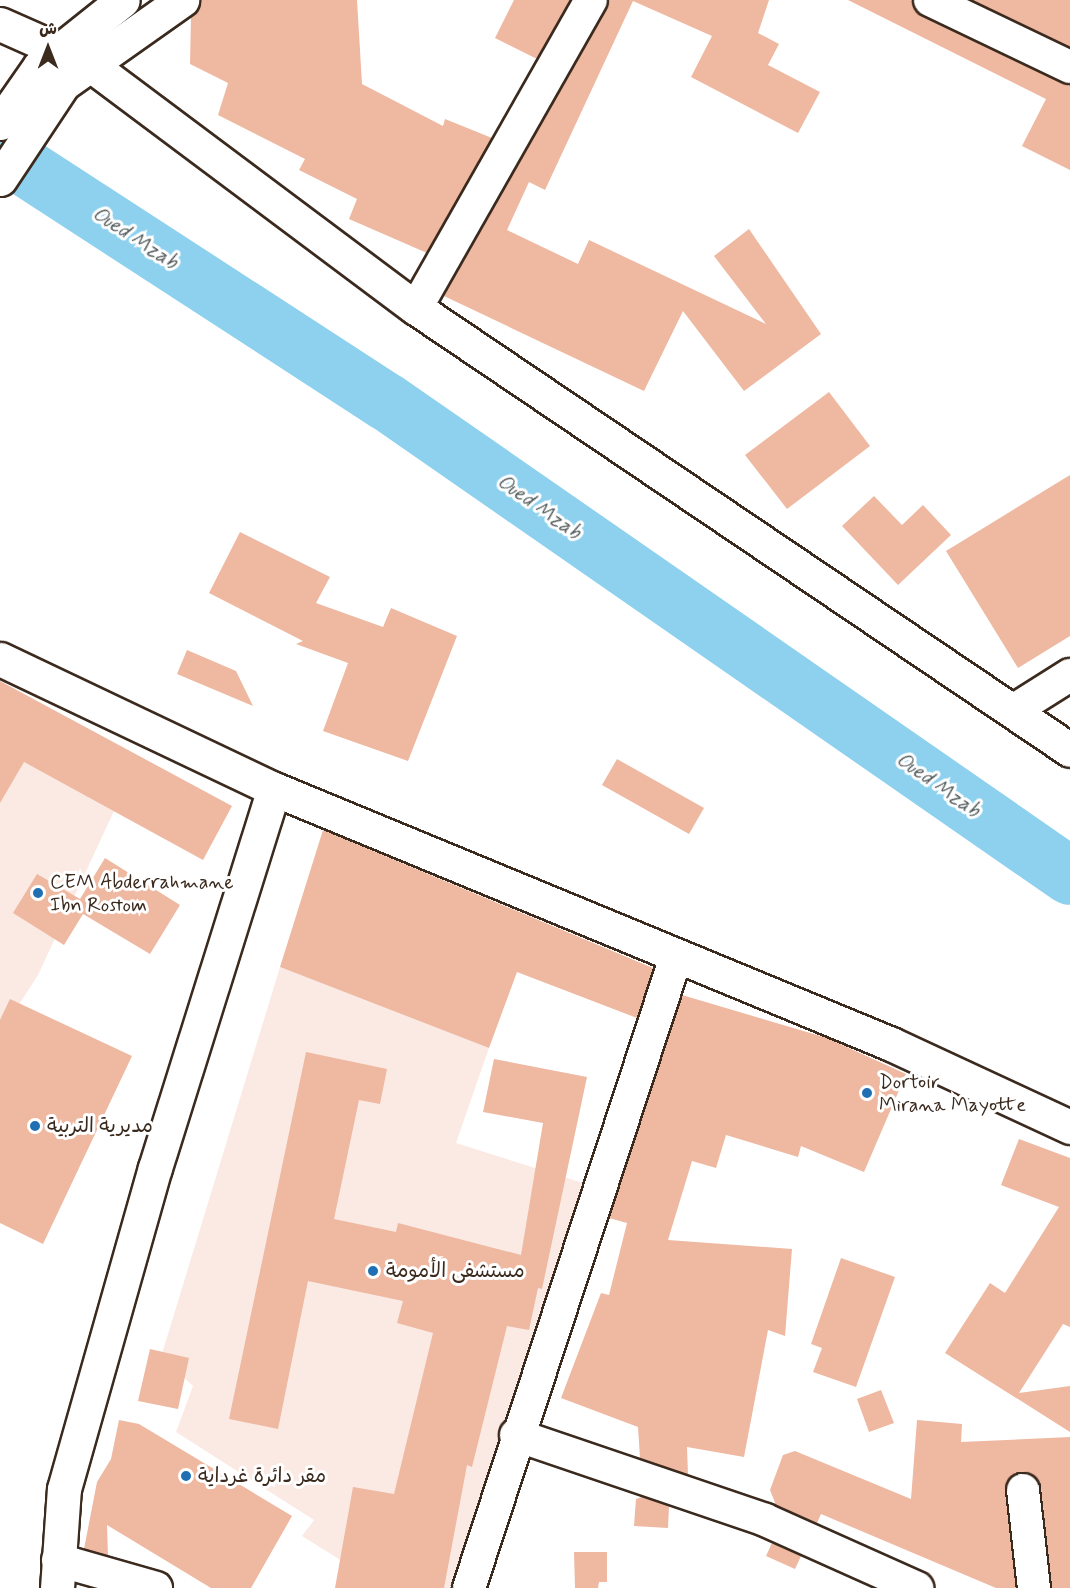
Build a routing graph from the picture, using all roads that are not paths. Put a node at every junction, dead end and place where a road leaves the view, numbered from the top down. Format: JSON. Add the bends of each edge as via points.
{"nodes":[{"id":1,"x":123,"y":0,"type":"edge"},
{"id":2,"x":182,"y":0,"type":"edge"},
{"id":3,"x":591,"y":0,"type":"edge"},
{"id":4,"x":930,"y":0,"type":"edge"},
{"id":5,"x":0,"y":24,"type":"edge"},
{"id":6,"x":88,"y":63,"type":"junction"},
{"id":7,"x":53,"y":67,"type":"junction"},
{"id":8,"x":1070,"y":67,"type":"edge"},
{"id":9,"x":0,"y":123,"type":"edge"},
{"id":10,"x":0,"y":180,"type":"edge"},
{"id":11,"x":416,"y":308,"type":"junction"},
{"id":12,"x":0,"y":659,"type":"edge"},
{"id":13,"x":1070,"y":675,"type":"edge"},
{"id":14,"x":1016,"y":709,"type":"junction"},
{"id":15,"x":1070,"y":750,"type":"edge"},
{"id":16,"x":274,"y":789,"type":"junction"},
{"id":17,"x":676,"y":957,"type":"junction"},
{"id":18,"x":1070,"y":1128,"type":"edge"},
{"id":19,"x":516,"y":1435,"type":"junction"},
{"id":20,"x":1023,"y":1490,"type":"dead end"},
{"id":21,"x":58,"y":1574,"type":"edge"},
{"id":22,"x":156,"y":1588,"type":"edge"},
{"id":23,"x":469,"y":1588,"type":"edge"},
{"id":24,"x":917,"y":1588,"type":"edge"},
{"id":25,"x":1034,"y":1588,"type":"edge"}],
"edges":[{"from":1,"to":7,"type":"main road"},
{"from":2,"to":6,"type":"main road"},
{"from":3,"to":11,"type":"street"},
{"from":4,"to":8,"type":"street"},
{"from":5,"to":7,"type":"main road"},
{"from":6,"to":7,"type":"main road"},
{"from":6,"to":11,"type":"main road"},
{"from":7,"to":9,"type":"main road"},
{"from":7,"to":10,"type":"main road"},
{"from":11,"to":14,"type":"main road"},
{"from":12,"to":16,"type":"main road"},
{"from":13,"to":14,"type":"street"},
{"from":14,"to":15,"type":"main road"},
{"from":16,"to":17,"type":"main road"},
{"from":16,"to":21,"type":"main road","via":[[155,1168],[64,1489]]},
{"from":17,"to":18,"type":"main road","via":[[891,1044]]},
{"from":17,"to":19,"type":"street"},
{"from":19,"to":23,"type":"street"},
{"from":19,"to":24,"type":"street","via":[[765,1520]]},
{"from":20,"to":25,"type":"street"},
{"from":21,"to":22,"type":"street"}]}
